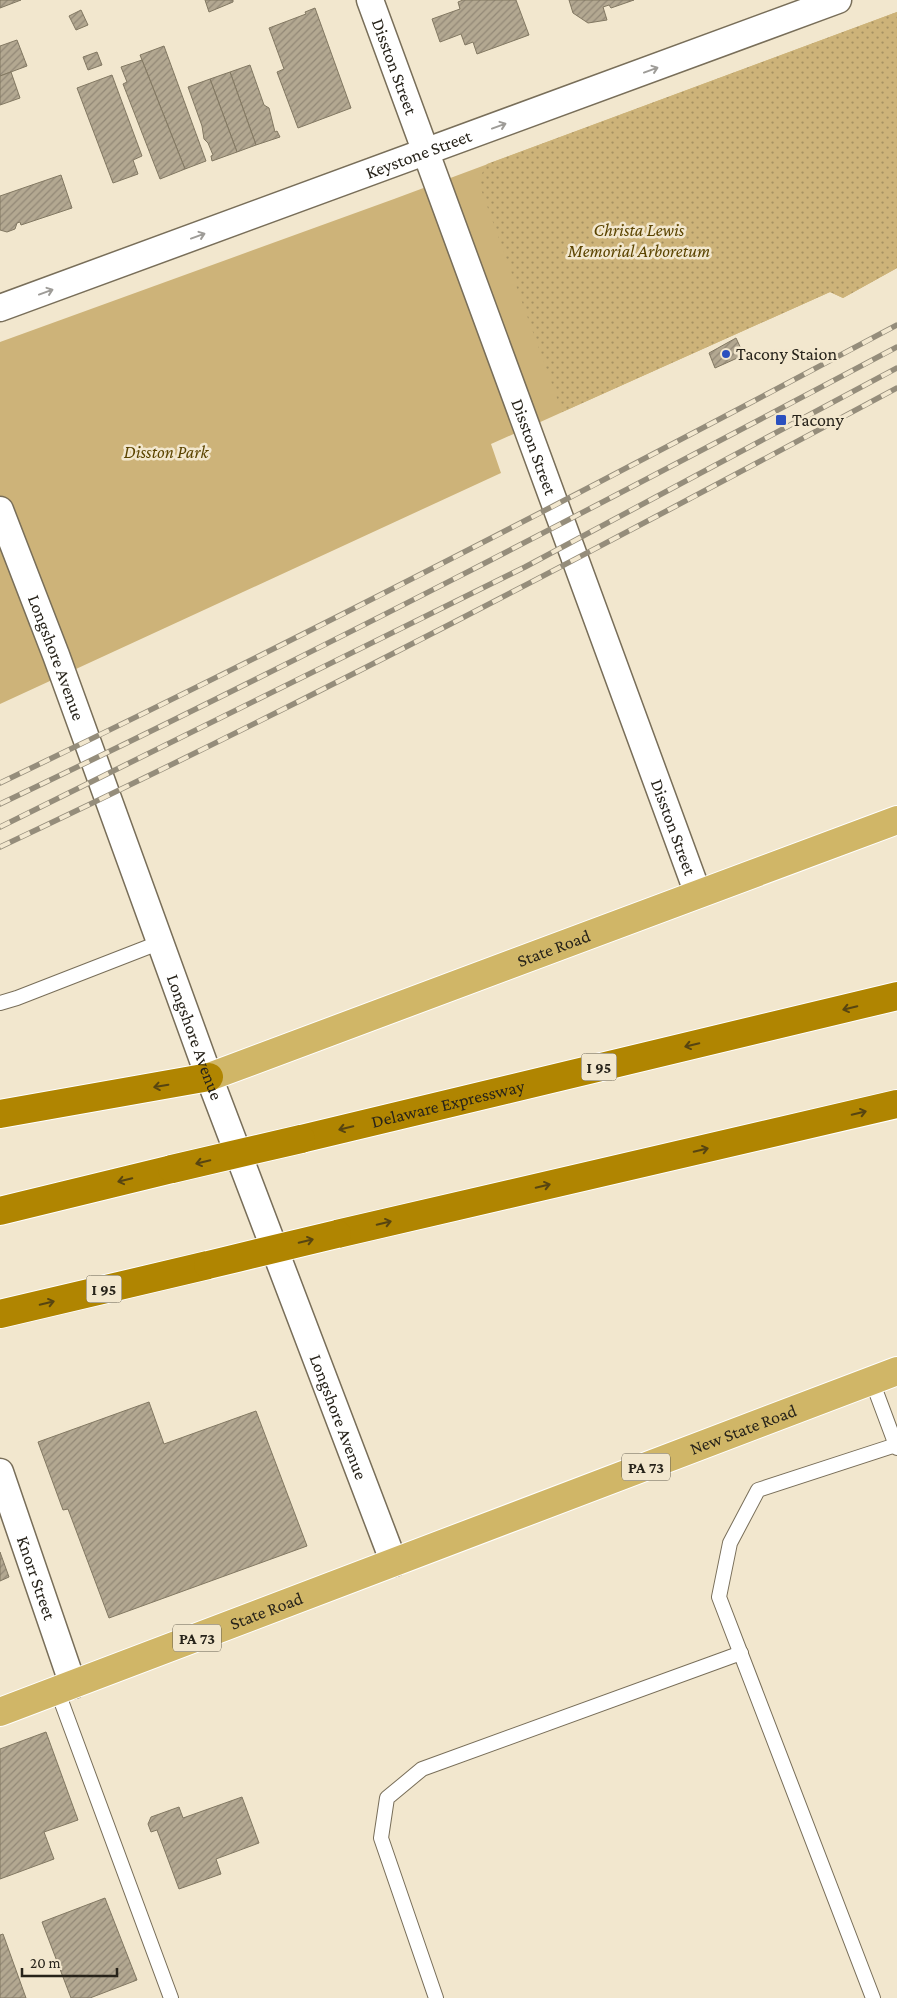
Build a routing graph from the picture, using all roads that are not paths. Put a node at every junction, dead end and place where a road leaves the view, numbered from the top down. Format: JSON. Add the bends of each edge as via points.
{"nodes":[{"id":1,"x":370,"y":0,"type":"edge"},
{"id":2,"x":838,"y":0,"type":"edge"},
{"id":3,"x":426,"y":153,"type":"junction"},
{"id":4,"x":0,"y":308,"type":"edge"},
{"id":5,"x":0,"y":510,"type":"edge"},
{"id":6,"x":897,"y":820,"type":"edge"},
{"id":7,"x":698,"y":894,"type":"junction"},
{"id":8,"x":161,"y":942,"type":"junction"},
{"id":9,"x":897,"y":996,"type":"edge"},
{"id":10,"x":0,"y":1003,"type":"edge"},
{"id":11,"x":209,"y":1077,"type":"junction"},
{"id":12,"x":897,"y":1104,"type":"edge"},
{"id":13,"x":0,"y":1114,"type":"edge"},
{"id":14,"x":0,"y":1211,"type":"edge"},
{"id":15,"x":0,"y":1314,"type":"edge"},
{"id":16,"x":897,"y":1371,"type":"edge"},
{"id":17,"x":872,"y":1381,"type":"junction"},
{"id":18,"x":896,"y":1446,"type":"edge"},
{"id":19,"x":0,"y":1472,"type":"edge"},
{"id":20,"x":394,"y":1563,"type":"junction"},
{"id":21,"x":741,"y":1653,"type":"junction"},
{"id":22,"x":65,"y":1687,"type":"junction"},
{"id":23,"x":0,"y":1712,"type":"edge"},
{"id":24,"x":170,"y":1998,"type":"edge"},
{"id":25,"x":436,"y":1998,"type":"edge"},
{"id":26,"x":873,"y":1998,"type":"edge"}],
"edges":[{"from":1,"to":3,"type":"street","name":"Disston Street"},
{"from":3,"to":2,"type":"street","name":"Keystone Street","one_way":true},
{"from":4,"to":3,"type":"street","name":"Keystone Street","one_way":true},
{"from":3,"to":7,"type":"street","name":"Disston Street"},
{"from":5,"to":8,"type":"street","name":"Longshore Avenue"},
{"from":6,"to":7,"type":"main road","name":"State Road"},
{"from":7,"to":11,"type":"main road","name":"State Road"},
{"from":8,"to":10,"type":"lane"},
{"from":8,"to":11,"type":"street","name":"Longshore Avenue"},
{"from":9,"to":14,"type":"highway","name":"Delaware Expressway","number":"I 95","one_way":true,"bridge":true},
{"from":11,"to":13,"type":"highway","one_way":true},
{"from":11,"to":20,"type":"street","name":"Longshore Avenue"},
{"from":15,"to":12,"type":"highway","number":"I 95","one_way":true,"bridge":true},
{"from":16,"to":17,"type":"main road","name":"New State Road","number":"PA 73"},
{"from":17,"to":18,"type":"lane"},
{"from":17,"to":20,"type":"main road","name":"New State Road","number":"PA 73"},
{"from":18,"to":21,"type":"lane","via":[[758,1490],[730,1543],[719,1597]]},
{"from":19,"to":22,"type":"street","name":"Knorr Street"},
{"from":20,"to":22,"type":"main road","name":"State Road","number":"PA 73"},
{"from":21,"to":25,"type":"lane","via":[[422,1769],[387,1798],[381,1838]]},
{"from":21,"to":26,"type":"lane"},
{"from":22,"to":23,"type":"main road","name":"State Road","number":"PA 73"},
{"from":22,"to":24,"type":"lane"}]}
